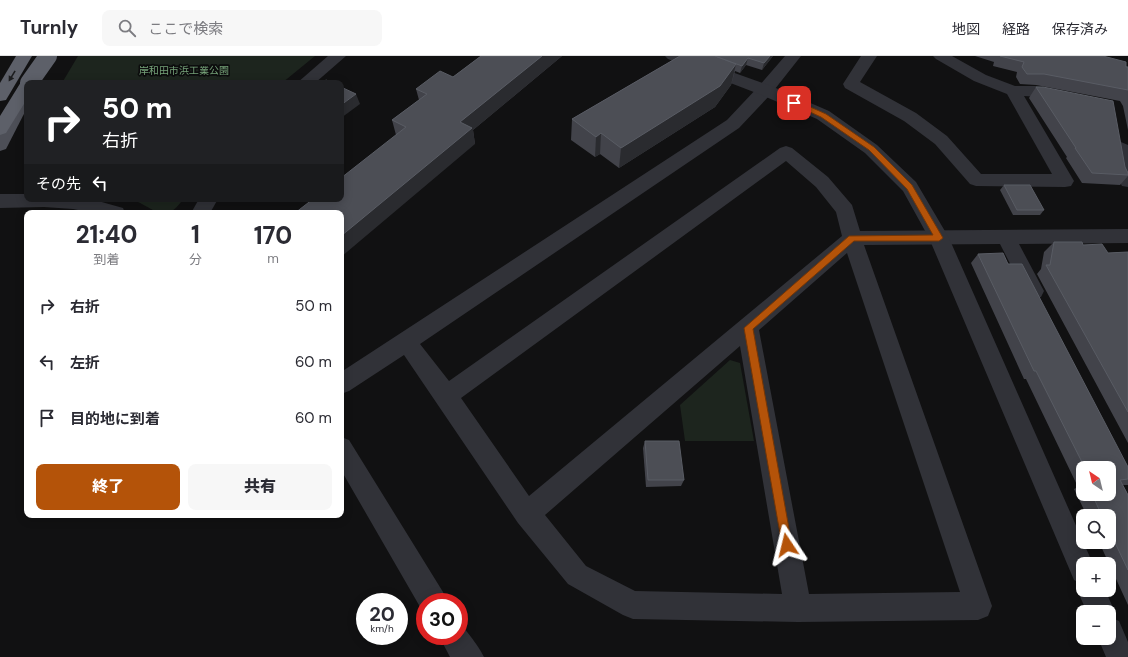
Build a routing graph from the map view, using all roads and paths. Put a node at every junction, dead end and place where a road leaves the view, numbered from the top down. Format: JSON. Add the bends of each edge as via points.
{"nodes":[{"id":1,"x":24,"y":56,"type":"edge"},
{"id":2,"x":47,"y":56,"type":"edge"},
{"id":3,"x":338,"y":56,"type":"edge"},
{"id":4,"x":673,"y":56,"type":"edge"},
{"id":5,"x":792,"y":56,"type":"edge"},
{"id":6,"x":869,"y":56,"type":"edge"},
{"id":7,"x":941,"y":56,"type":"edge"},
{"id":8,"x":32,"y":80,"type":"edge"},
{"id":9,"x":309,"y":80,"type":"edge"},
{"id":10,"x":765,"y":90,"type":"junction"},
{"id":11,"x":24,"y":91,"type":"edge"},
{"id":12,"x":1013,"y":91,"type":"junction"},
{"id":13,"x":0,"y":96,"type":"edge"},
{"id":14,"x":24,"y":98,"type":"edge"},
{"id":15,"x":1075,"y":98,"type":"edge"},
{"id":16,"x":0,"y":129,"type":"edge"},
{"id":17,"x":1118,"y":130,"type":"edge"},
{"id":18,"x":0,"y":145,"type":"edge"},
{"id":19,"x":1128,"y":180,"type":"edge"},
{"id":20,"x":24,"y":200,"type":"edge"},
{"id":21,"x":0,"y":201,"type":"edge"},
{"id":22,"x":73,"y":202,"type":"edge"},
{"id":23,"x":108,"y":210,"type":"edge"},
{"id":24,"x":1123,"y":236,"type":"edge"},
{"id":25,"x":1006,"y":237,"type":"junction"},
{"id":26,"x":852,"y":238,"type":"junction"},
{"id":27,"x":939,"y":238,"type":"junction"},
{"id":28,"x":1128,"y":255,"type":"edge"},
{"id":29,"x":1043,"y":308,"type":"edge"},
{"id":30,"x":748,"y":328,"type":"junction"},
{"id":31,"x":406,"y":341,"type":"junction"},
{"id":32,"x":344,"y":382,"type":"edge"},
{"id":33,"x":446,"y":396,"type":"junction"},
{"id":34,"x":344,"y":453,"type":"edge"},
{"id":35,"x":527,"y":514,"type":"junction"},
{"id":36,"x":1077,"y":557,"type":"edge"},
{"id":37,"x":428,"y":593,"type":"edge"},
{"id":38,"x":798,"y":608,"type":"junction"},
{"id":39,"x":459,"y":645,"type":"edge"},
{"id":40,"x":1115,"y":645,"type":"edge"},
{"id":41,"x":470,"y":657,"type":"edge"},
{"id":42,"x":1120,"y":657,"type":"edge"}],
"edges":[{"from":1,"to":13,"type":"highway","one_way":true},
{"from":2,"to":8,"type":"highway","bridge":true},
{"from":3,"to":9,"type":"street"},
{"from":4,"to":10,"type":"street"},
{"from":5,"to":10,"type":"street"},
{"from":6,"to":12,"type":"street","via":[[851,84],[910,116],[940,140],[976,180],[1065,181]]},
{"from":7,"to":12,"type":"street","via":[[980,78]]},
{"from":10,"to":27,"type":"street","via":[[824,115],[872,149],[910,187]]},
{"from":10,"to":31,"type":"street","via":[[733,124]]},
{"from":11,"to":16,"type":"highway"},
{"from":12,"to":15,"type":"street","via":[[1036,91]]},
{"from":14,"to":18,"type":"main road"},
{"from":17,"to":19,"type":"street"},
{"from":20,"to":21,"type":"street"},
{"from":22,"to":23,"type":"street"},
{"from":24,"to":25,"type":"street"},
{"from":24,"to":28,"type":"street"},
{"from":25,"to":27,"type":"street"},
{"from":25,"to":29,"type":"street"},
{"from":26,"to":27,"type":"street"},
{"from":26,"to":30,"type":"street"},
{"from":26,"to":33,"type":"street","via":[[845,210],[822,182],[786,152]]},
{"from":26,"to":38,"type":"street","via":[[978,606]]},
{"from":27,"to":36,"type":"street"},
{"from":30,"to":35,"type":"street"},
{"from":30,"to":38,"type":"street"},
{"from":31,"to":32,"type":"street"},
{"from":31,"to":33,"type":"street"},
{"from":33,"to":35,"type":"street"},
{"from":34,"to":37,"type":"street"},
{"from":35,"to":38,"type":"street","via":[[577,574],[633,605]]},
{"from":39,"to":41,"type":"street"},
{"from":40,"to":42,"type":"street"}]}
